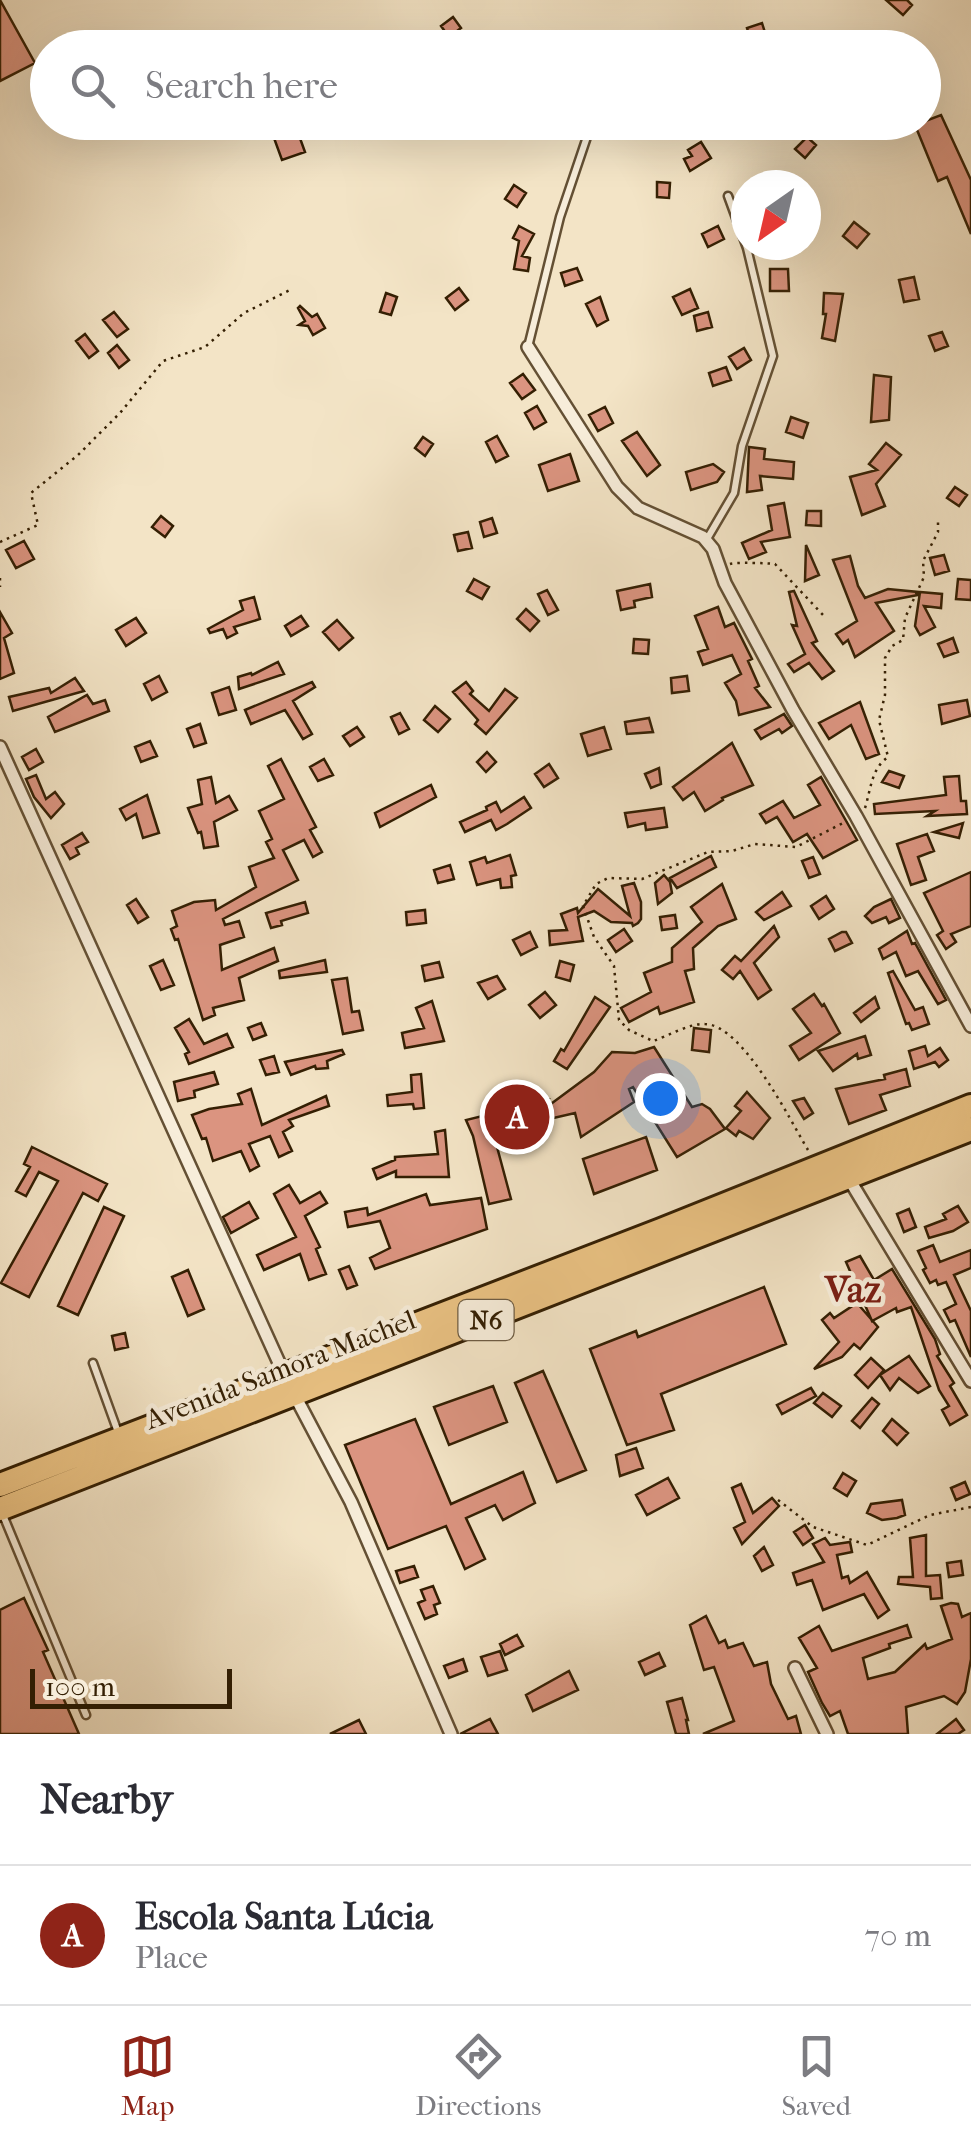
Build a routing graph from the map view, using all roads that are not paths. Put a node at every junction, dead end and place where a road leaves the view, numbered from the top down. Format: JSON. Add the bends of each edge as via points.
{"nodes":[{"id":1,"x":586,"y":140,"type":"edge"},
{"id":2,"x":728,"y":196,"type":"dead end"},
{"id":3,"x":528,"y":346,"type":"joint"},
{"id":4,"x":706,"y":540,"type":"junction"},
{"id":5,"x":0,"y":746,"type":"edge"},
{"id":6,"x":971,"y":1026,"type":"edge"},
{"id":7,"x":971,"y":1106,"type":"edge"},
{"id":8,"x":971,"y":1129,"type":"edge"},
{"id":9,"x":849,"y":1179,"type":"junction"},
{"id":10,"x":93,"y":1364,"type":"dead end"},
{"id":11,"x":971,"y":1381,"type":"edge"},
{"id":12,"x":289,"y":1385,"type":"junction"},
{"id":13,"x":120,"y":1436,"type":"junction"},
{"id":14,"x":0,"y":1486,"type":"edge"},
{"id":15,"x":0,"y":1509,"type":"edge"},
{"id":16,"x":795,"y":1668,"type":"dead end"},
{"id":17,"x":86,"y":1715,"type":"dead end"},
{"id":18,"x":451,"y":1734,"type":"edge"},
{"id":19,"x":827,"y":1734,"type":"edge"}],
"edges":[{"from":1,"to":3,"type":"lane"},
{"from":2,"to":4,"type":"lane","via":[[774,349],[734,493]]},
{"from":3,"to":4,"type":"street","via":[[616,487],[638,508]]},
{"from":4,"to":6,"type":"street","via":[[793,710]]},
{"from":5,"to":12,"type":"street"},
{"from":7,"to":12,"type":"highway","name":"Avenida Samora Machel","number":"N6"},
{"from":8,"to":9,"type":"highway","name":"Avenida Samora Machel","number":"N6"},
{"from":9,"to":11,"type":"street"},
{"from":9,"to":12,"type":"highway","name":"Avenida Samora Machel","number":"N6","via":[[438,1340]]},
{"from":10,"to":13,"type":"lane"},
{"from":12,"to":13,"type":"highway","name":"Avenida Samora Machel","number":"N6"},
{"from":12,"to":15,"type":"highway","name":"Avenida Samora Machel","number":"N6"},
{"from":12,"to":18,"type":"street","via":[[351,1502]]},
{"from":13,"to":14,"type":"highway","name":"Avenida Samora Machel","number":"N6"},
{"from":15,"to":17,"type":"lane"},
{"from":16,"to":19,"type":"street"}]}
